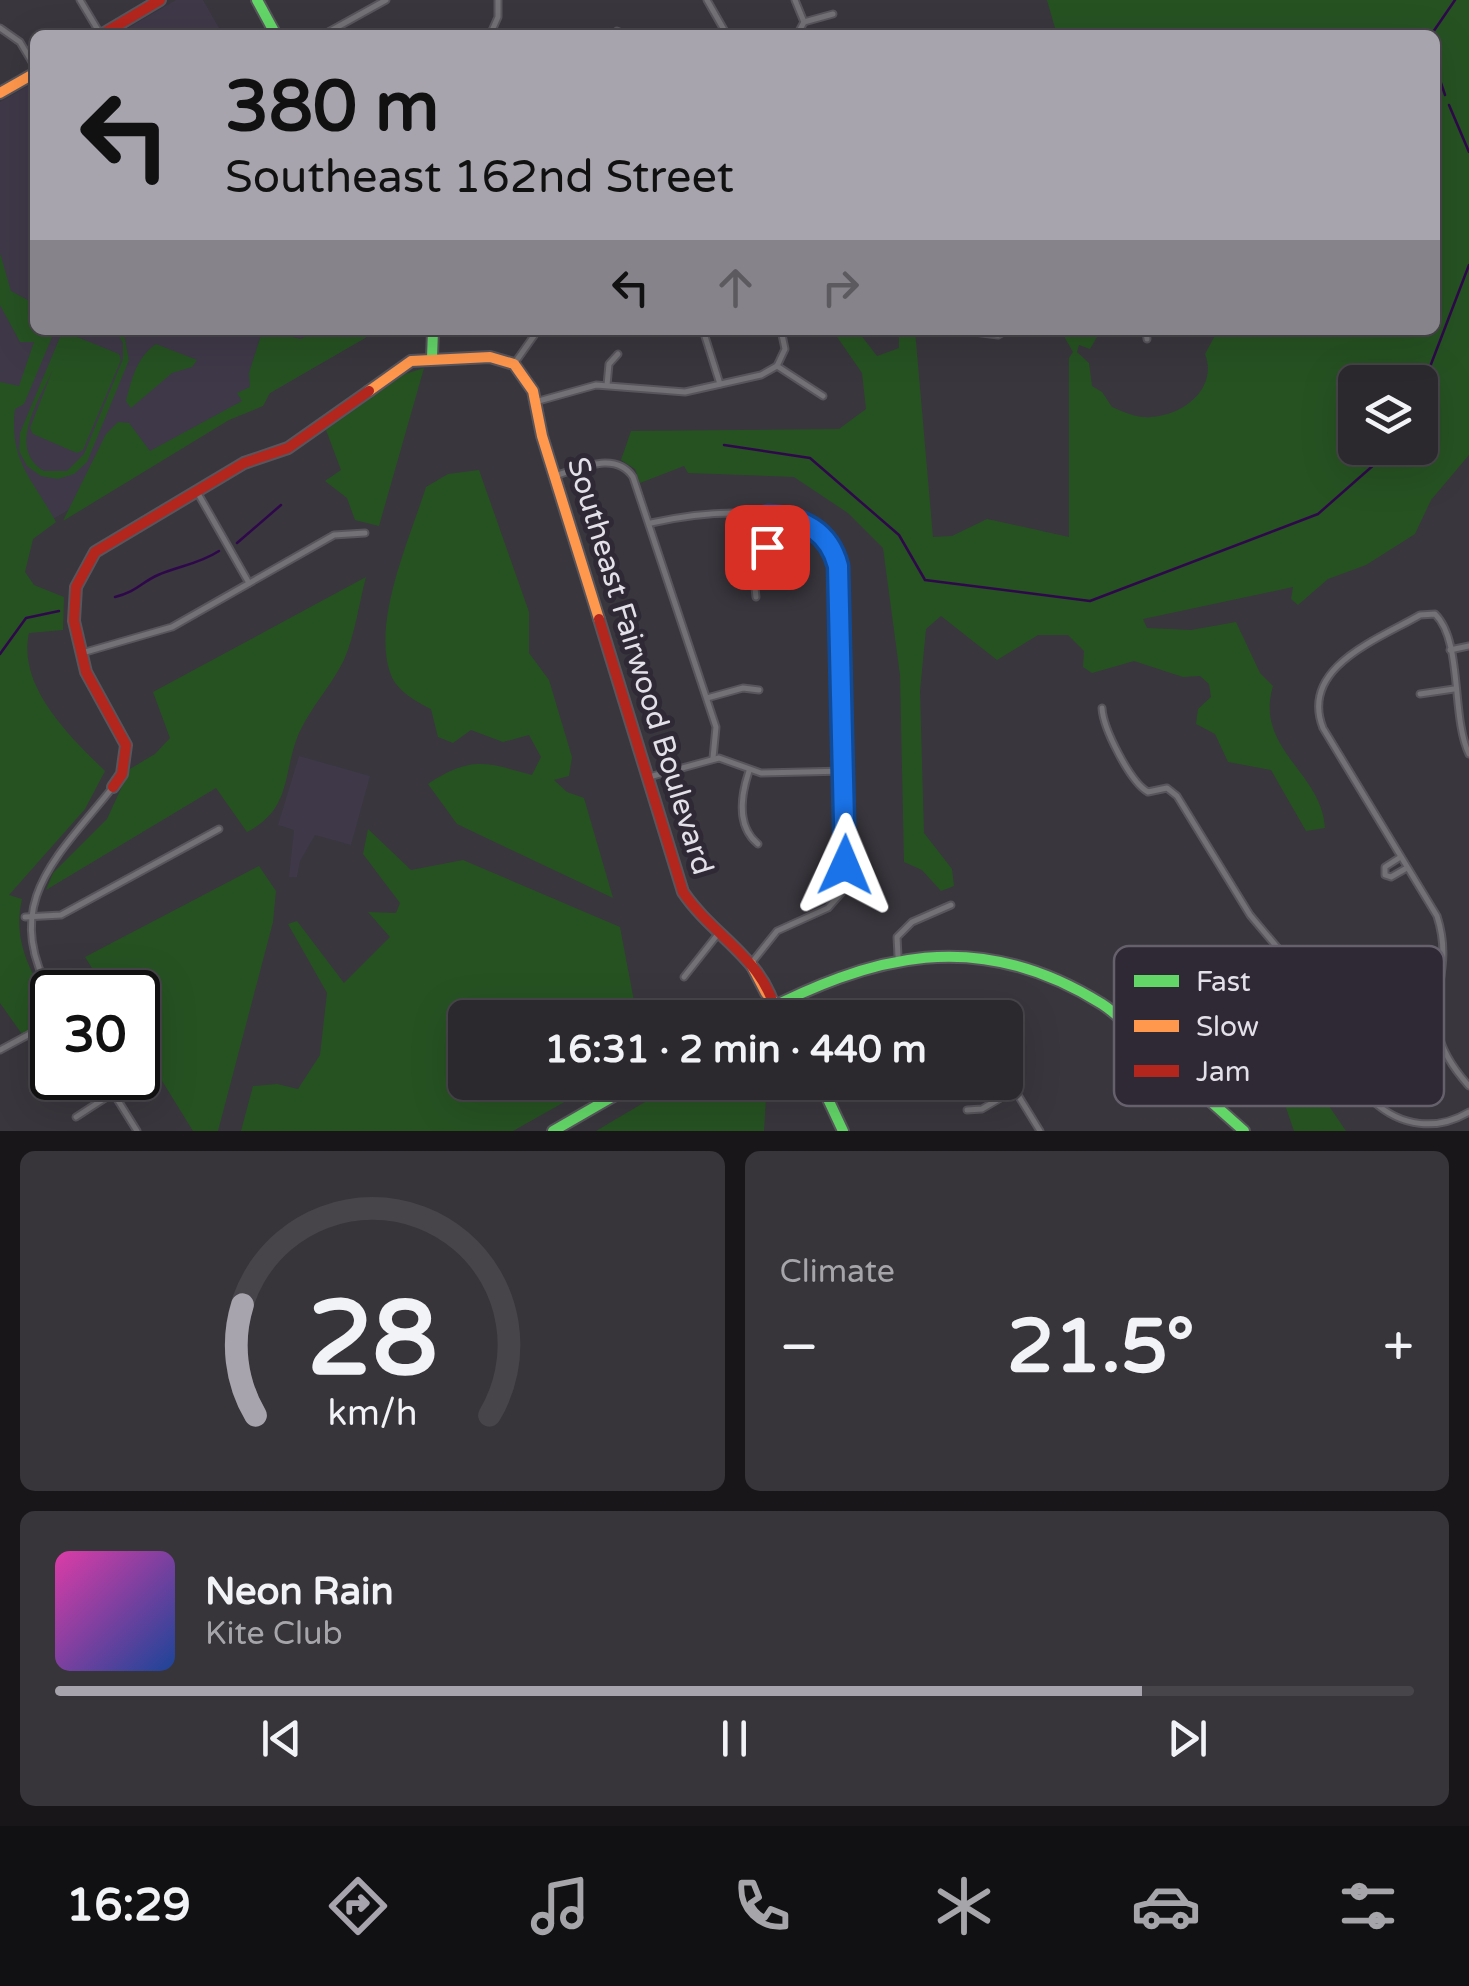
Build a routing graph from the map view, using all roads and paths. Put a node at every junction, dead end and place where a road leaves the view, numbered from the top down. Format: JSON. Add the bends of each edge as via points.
{"nodes":[{"id":1,"x":80,"y":0,"type":"edge"},
{"id":2,"x":160,"y":0,"type":"edge"},
{"id":3,"x":256,"y":0,"type":"edge"},
{"id":4,"x":386,"y":0,"type":"edge"},
{"id":5,"x":498,"y":0,"type":"edge"},
{"id":6,"x":707,"y":0,"type":"edge"},
{"id":7,"x":795,"y":0,"type":"edge"},
{"id":8,"x":833,"y":14,"type":"dead end"},
{"id":9,"x":804,"y":22,"type":"junction"},
{"id":10,"x":0,"y":28,"type":"edge"},
{"id":11,"x":98,"y":30,"type":"edge"},
{"id":12,"x":109,"y":30,"type":"edge"},
{"id":13,"x":273,"y":30,"type":"edge"},
{"id":14,"x":332,"y":30,"type":"edge"},
{"id":15,"x":492,"y":30,"type":"edge"},
{"id":16,"x":724,"y":30,"type":"edge"},
{"id":17,"x":800,"y":30,"type":"edge"},
{"id":18,"x":30,"y":61,"type":"edge"},
{"id":19,"x":30,"y":73,"type":"edge"},
{"id":20,"x":0,"y":93,"type":"edge"},
{"id":21,"x":433,"y":335,"type":"edge"},
{"id":22,"x":534,"y":335,"type":"edge"},
{"id":23,"x":705,"y":335,"type":"edge"},
{"id":24,"x":782,"y":335,"type":"edge"},
{"id":25,"x":618,"y":354,"type":"dead end"},
{"id":26,"x":432,"y":358,"type":"junction"},
{"id":27,"x":514,"y":364,"type":"junction"},
{"id":28,"x":778,"y":366,"type":"junction"},
{"id":29,"x":720,"y":384,"type":"junction"},
{"id":30,"x":607,"y":385,"type":"junction"},
{"id":31,"x":823,"y":396,"type":"dead end"},
{"id":32,"x":536,"y":402,"type":"junction"},
{"id":33,"x":554,"y":476,"type":"junction"},
{"id":34,"x":196,"y":490,"type":"junction"},
{"id":35,"x":768,"y":516,"type":"junction"},
{"id":36,"x":651,"y":523,"type":"junction"},
{"id":37,"x":365,"y":533,"type":"dead end"},
{"id":38,"x":249,"y":583,"type":"junction"},
{"id":39,"x":756,"y":597,"type":"dead end"},
{"id":40,"x":1469,"y":646,"type":"edge"},
{"id":41,"x":1450,"y":650,"type":"junction"},
{"id":42,"x":82,"y":653,"type":"junction"},
{"id":43,"x":1454,"y":689,"type":"junction"},
{"id":44,"x":758,"y":690,"type":"dead end"},
{"id":45,"x":1420,"y":694,"type":"dead end"},
{"id":46,"x":707,"y":698,"type":"junction"},
{"id":47,"x":1102,"y":708,"type":"dead end"},
{"id":48,"x":1469,"y":754,"type":"edge"},
{"id":49,"x":713,"y":758,"type":"junction"},
{"id":50,"x":750,"y":771,"type":"junction"},
{"id":51,"x":844,"y":771,"type":"junction"},
{"id":52,"x":648,"y":776,"type":"junction"},
{"id":53,"x":113,"y":787,"type":"joint"},
{"id":54,"x":219,"y":829,"type":"dead end"},
{"id":55,"x":758,"y":844,"type":"dead end"},
{"id":56,"x":1399,"y":858,"type":"junction"},
{"id":57,"x":1406,"y":869,"type":"junction"},
{"id":58,"x":950,"y":905,"type":"dead end"},
{"id":59,"x":25,"y":917,"type":"junction"},
{"id":60,"x":718,"y":934,"type":"junction"},
{"id":61,"x":1275,"y":946,"type":"edge"},
{"id":62,"x":1438,"y":946,"type":"edge"},
{"id":63,"x":898,"y":956,"type":"junction"},
{"id":64,"x":751,"y":964,"type":"junction"},
{"id":65,"x":38,"y":970,"type":"edge"},
{"id":66,"x":684,"y":978,"type":"dead end"},
{"id":67,"x":775,"y":1000,"type":"edge"},
{"id":68,"x":784,"y":1000,"type":"edge"},
{"id":69,"x":1114,"y":1014,"type":"edge"},
{"id":70,"x":30,"y":1034,"type":"edge"},
{"id":71,"x":0,"y":1050,"type":"edge"},
{"id":72,"x":1444,"y":1052,"type":"edge"},
{"id":73,"x":1469,"y":1086,"type":"edge"},
{"id":74,"x":102,"y":1100,"type":"edge"},
{"id":75,"x":117,"y":1100,"type":"edge"},
{"id":76,"x":607,"y":1100,"type":"edge"},
{"id":77,"x":828,"y":1100,"type":"edge"},
{"id":78,"x":997,"y":1100,"type":"edge"},
{"id":79,"x":1020,"y":1100,"type":"edge"},
{"id":80,"x":1216,"y":1106,"type":"edge"},
{"id":81,"x":1381,"y":1106,"type":"edge"},
{"id":82,"x":967,"y":1110,"type":"dead end"},
{"id":83,"x":1469,"y":1112,"type":"edge"},
{"id":84,"x":76,"y":1116,"type":"dead end"},
{"id":85,"x":137,"y":1131,"type":"edge"},
{"id":86,"x":553,"y":1131,"type":"edge"},
{"id":87,"x":843,"y":1131,"type":"edge"},
{"id":88,"x":1040,"y":1131,"type":"edge"},
{"id":89,"x":1244,"y":1131,"type":"edge"}],
"edges":[{"from":1,"to":11,"type":"street"},
{"from":2,"to":12,"type":"street"},
{"from":3,"to":13,"type":"street"},
{"from":4,"to":14,"type":"street"},
{"from":5,"to":15,"type":"street"},
{"from":6,"to":16,"type":"street"},
{"from":7,"to":9,"type":"street"},
{"from":8,"to":9,"type":"street"},
{"from":9,"to":17,"type":"street"},
{"from":10,"to":18,"type":"street","via":[[20,42]]},
{"from":19,"to":20,"type":"street"},
{"from":21,"to":26,"type":"street"},
{"from":22,"to":27,"type":"street"},
{"from":23,"to":29,"type":"street"},
{"from":24,"to":28,"type":"street"},
{"from":25,"to":30,"type":"street"},
{"from":26,"to":27,"type":"street","via":[[490,357]]},
{"from":26,"to":34,"type":"street","via":[[397,366],[288,448]]},
{"from":27,"to":32,"type":"street","name":"Southeast Fairwood Boulevard"},
{"from":28,"to":29,"type":"street"},
{"from":28,"to":31,"type":"street"},
{"from":29,"to":30,"type":"street","via":[[686,392]]},
{"from":30,"to":32,"type":"street"},
{"from":32,"to":33,"type":"street","name":"Southeast Fairwood Boulevard"},
{"from":33,"to":36,"type":"street","via":[[607,462],[623,466],[634,477]]},
{"from":33,"to":52,"type":"street","name":"Southeast Fairwood Boulevard"},
{"from":34,"to":38,"type":"street"},
{"from":34,"to":42,"type":"street","via":[[105,543],[83,570],[74,604]]},
{"from":35,"to":36,"type":"street"},
{"from":35,"to":39,"type":"street"},
{"from":35,"to":51,"type":"street","via":[[817,530],[838,566]]},
{"from":36,"to":46,"type":"street"},
{"from":37,"to":38,"type":"street","via":[[334,535]]},
{"from":38,"to":42,"type":"street","via":[[172,627]]},
{"from":40,"to":41,"type":"street"},
{"from":41,"to":43,"type":"street"},
{"from":41,"to":56,"type":"street","via":[[1441,619],[1430,612],[1335,666],[1319,698],[1323,728]]},
{"from":42,"to":53,"type":"street","via":[[126,745]]},
{"from":43,"to":45,"type":"street"},
{"from":43,"to":48,"type":"street"},
{"from":44,"to":46,"type":"street"},
{"from":46,"to":49,"type":"street","via":[[716,727]]},
{"from":47,"to":61,"type":"street","via":[[1108,734],[1141,788],[1167,788],[1178,796]]},
{"from":49,"to":50,"type":"street"},
{"from":49,"to":52,"type":"street"},
{"from":50,"to":51,"type":"street"},
{"from":50,"to":55,"type":"street","via":[[742,809]]},
{"from":51,"to":64,"type":"street","via":[[842,891],[828,908],[777,931]]},
{"from":52,"to":60,"type":"street","name":"Southeast Fairwood Boulevard","via":[[683,892]]},
{"from":53,"to":59,"type":"street","via":[[40,877]]},
{"from":54,"to":59,"type":"street","via":[[61,915]]},
{"from":56,"to":57,"type":"street"},
{"from":56,"to":57,"type":"street","via":[[1384,874],[1391,878]]},
{"from":57,"to":62,"type":"street","via":[[1437,916]]},
{"from":58,"to":63,"type":"street","via":[[903,929]]},
{"from":59,"to":65,"type":"street"},
{"from":60,"to":64,"type":"street","name":"Southeast Fairwood Boulevard"},
{"from":60,"to":66,"type":"street"},
{"from":63,"to":68,"type":"street","via":[[850,968]]},
{"from":63,"to":69,"type":"street","via":[[996,961],[1066,984]]},
{"from":64,"to":67,"type":"street","name":"Southeast Fairwood Boulevard","via":[[762,968]]},
{"from":70,"to":71,"type":"street"},
{"from":72,"to":73,"type":"street"},
{"from":74,"to":84,"type":"street"},
{"from":75,"to":85,"type":"street"},
{"from":76,"to":86,"type":"street"},
{"from":77,"to":87,"type":"street"},
{"from":78,"to":82,"type":"street"},
{"from":79,"to":88,"type":"street"},
{"from":80,"to":89,"type":"street"},
{"from":81,"to":83,"type":"street","via":[[1425,1126]]}]}
